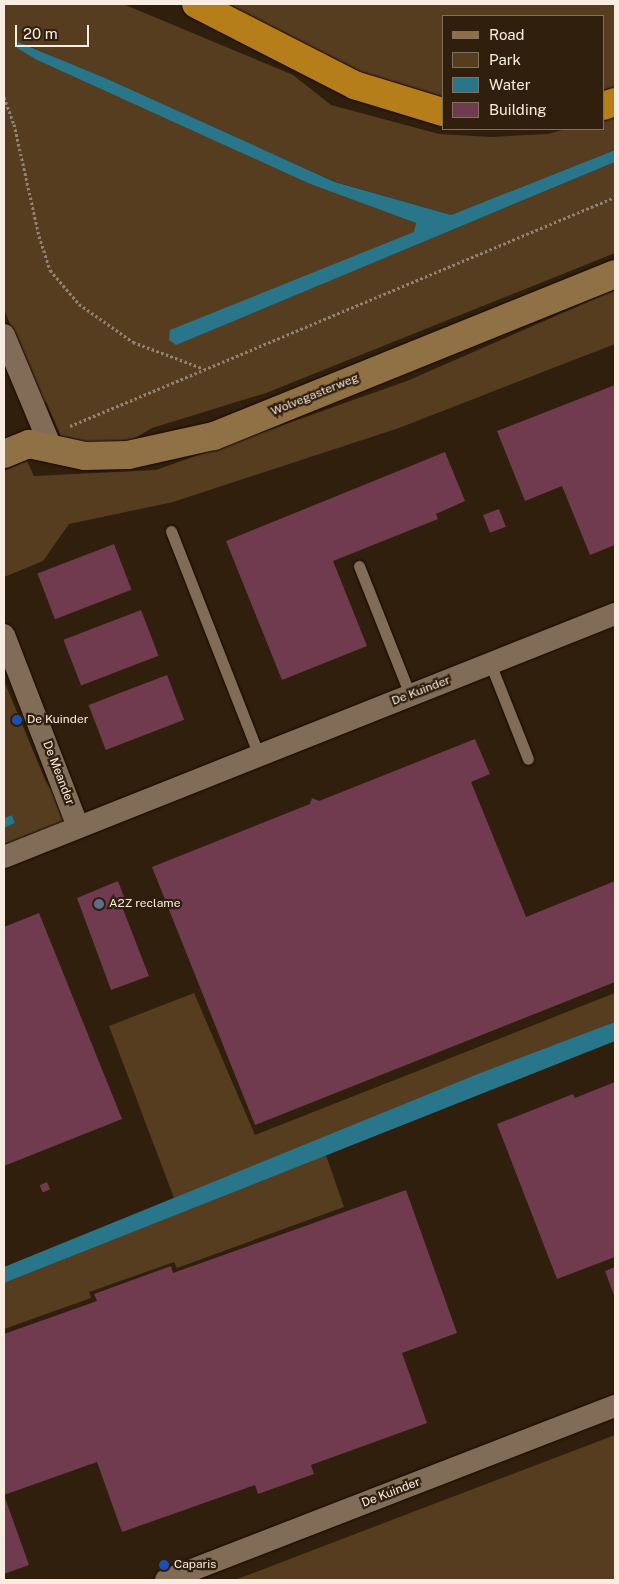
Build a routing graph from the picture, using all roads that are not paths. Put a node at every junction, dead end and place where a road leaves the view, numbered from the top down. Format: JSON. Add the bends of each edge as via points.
{"nodes":[{"id":1,"x":196,"y":4,"type":"edge"},
{"id":2,"x":442,"y":112,"type":"edge"},
{"id":3,"x":615,"y":274,"type":"edge"},
{"id":4,"x":4,"y":335,"type":"edge"},
{"id":5,"x":49,"y":443,"type":"junction"},
{"id":6,"x":4,"y":454,"type":"edge"},
{"id":7,"x":171,"y":531,"type":"dead end"},
{"id":8,"x":359,"y":566,"type":"dead end"},
{"id":9,"x":615,"y":614,"type":"edge"},
{"id":10,"x":4,"y":635,"type":"edge"},
{"id":11,"x":490,"y":664,"type":"junction"},
{"id":12,"x":410,"y":695,"type":"junction"},
{"id":13,"x":259,"y":755,"type":"junction"},
{"id":14,"x":528,"y":758,"type":"dead end"},
{"id":15,"x":78,"y":827,"type":"junction"},
{"id":16,"x":4,"y":857,"type":"edge"},
{"id":17,"x":615,"y":1406,"type":"edge"},
{"id":18,"x":166,"y":1580,"type":"edge"}],
"edges":[{"from":1,"to":2,"type":"highway","via":[[354,85]]},
{"from":3,"to":5,"type":"street","name":"Wolvegasterweg","via":[[214,436],[128,455],[91,456]]},
{"from":4,"to":5,"type":"street"},
{"from":5,"to":6,"type":"street","name":"Wolvegasterweg","via":[[29,444]]},
{"from":7,"to":13,"type":"lane"},
{"from":8,"to":12,"type":"lane"},
{"from":9,"to":11,"type":"street","name":"De Kuinder"},
{"from":10,"to":15,"type":"street","name":"De Meander"},
{"from":11,"to":12,"type":"street","name":"De Kuinder"},
{"from":11,"to":14,"type":"lane"},
{"from":12,"to":13,"type":"street","name":"De Kuinder"},
{"from":13,"to":15,"type":"street","name":"De Kuinder"},
{"from":15,"to":16,"type":"street","name":"De Kuinder"},
{"from":17,"to":18,"type":"street","name":"De Kuinder"}]}
